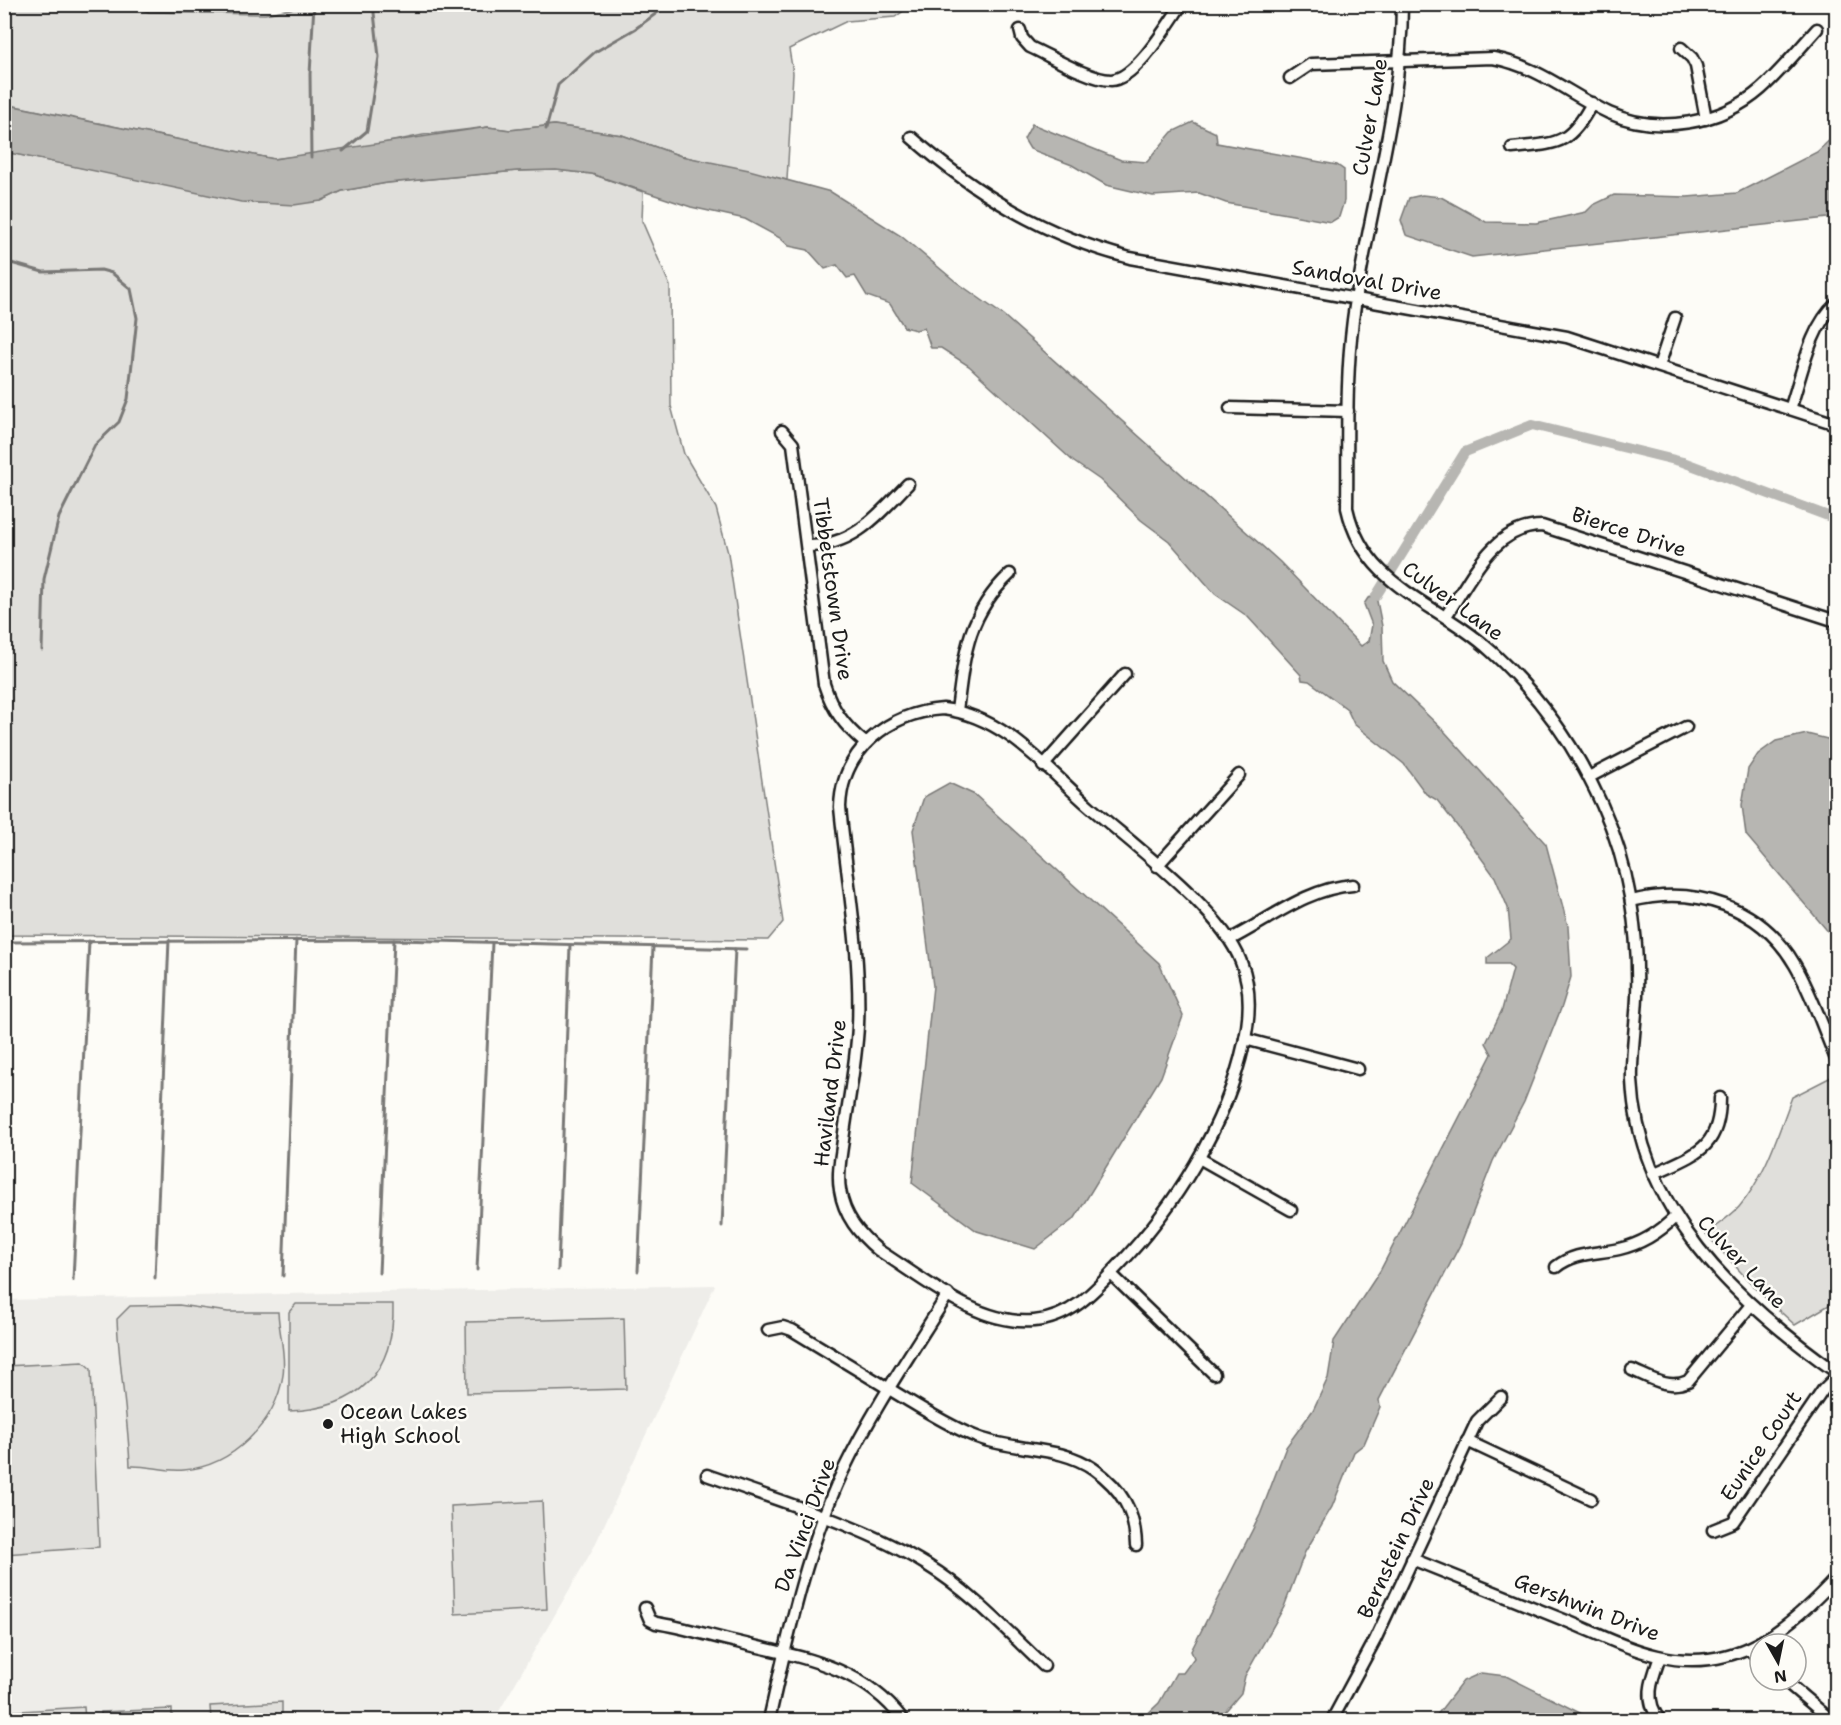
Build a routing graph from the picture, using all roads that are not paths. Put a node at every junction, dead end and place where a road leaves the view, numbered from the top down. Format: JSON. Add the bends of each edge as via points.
{"nodes":[{"id":1,"x":1182,"y":4,"type":"edge"},
{"id":2,"x":1402,"y":8,"type":"edge"},
{"id":3,"x":1817,"y":28,"type":"dead end"},
{"id":4,"x":1020,"y":30,"type":"dead end"},
{"id":5,"x":1681,"y":48,"type":"dead end"},
{"id":6,"x":1400,"y":60,"type":"junction"},
{"id":7,"x":1290,"y":78,"type":"dead end"},
{"id":8,"x":1592,"y":103,"type":"junction"},
{"id":9,"x":1706,"y":119,"type":"junction"},
{"id":10,"x":911,"y":137,"type":"dead end"},
{"id":11,"x":1512,"y":148,"type":"dead end"},
{"id":12,"x":1357,"y":298,"type":"junction"},
{"id":13,"x":1836,"y":304,"type":"edge"},
{"id":14,"x":1674,"y":318,"type":"dead end"},
{"id":15,"x":1659,"y":366,"type":"junction"},
{"id":16,"x":1230,"y":408,"type":"dead end"},
{"id":17,"x":1790,"y":409,"type":"junction"},
{"id":18,"x":1348,"y":411,"type":"junction"},
{"id":19,"x":1836,"y":424,"type":"edge"},
{"id":20,"x":782,"y":431,"type":"dead end"},
{"id":21,"x":908,"y":484,"type":"dead end"},
{"id":22,"x":807,"y":546,"type":"junction"},
{"id":23,"x":1010,"y":574,"type":"dead end"},
{"id":24,"x":1446,"y":616,"type":"junction"},
{"id":25,"x":1836,"y":621,"type":"edge"},
{"id":26,"x":1125,"y":674,"type":"dead end"},
{"id":27,"x":957,"y":711,"type":"junction"},
{"id":28,"x":1686,"y":727,"type":"dead end"},
{"id":29,"x":865,"y":743,"type":"junction"},
{"id":30,"x":1044,"y":766,"type":"junction"},
{"id":31,"x":1239,"y":775,"type":"dead end"},
{"id":32,"x":1589,"y":777,"type":"junction"},
{"id":33,"x":1157,"y":866,"type":"junction"},
{"id":34,"x":1353,"y":885,"type":"dead end"},
{"id":35,"x":1631,"y":902,"type":"junction"},
{"id":36,"x":1231,"y":939,"type":"junction"},
{"id":37,"x":1245,"y":1039,"type":"junction"},
{"id":38,"x":1836,"y":1059,"type":"edge"},
{"id":39,"x":1358,"y":1070,"type":"dead end"},
{"id":40,"x":1720,"y":1098,"type":"dead end"},
{"id":41,"x":1199,"y":1158,"type":"junction"},
{"id":42,"x":1653,"y":1174,"type":"junction"},
{"id":43,"x":1291,"y":1210,"type":"dead end"},
{"id":44,"x":1675,"y":1216,"type":"junction"},
{"id":45,"x":1556,"y":1267,"type":"dead end"},
{"id":46,"x":1111,"y":1274,"type":"junction"},
{"id":47,"x":948,"y":1294,"type":"junction"},
{"id":48,"x":1751,"y":1305,"type":"junction"},
{"id":49,"x":768,"y":1330,"type":"dead end"},
{"id":50,"x":1632,"y":1370,"type":"dead end"},
{"id":51,"x":1214,"y":1374,"type":"dead end"},
{"id":52,"x":1836,"y":1375,"type":"edge"},
{"id":53,"x":890,"y":1389,"type":"junction"},
{"id":54,"x":1501,"y":1397,"type":"dead end"},
{"id":55,"x":1467,"y":1441,"type":"junction"},
{"id":56,"x":707,"y":1475,"type":"dead end"},
{"id":57,"x":1591,"y":1499,"type":"dead end"},
{"id":58,"x":824,"y":1518,"type":"junction"},
{"id":59,"x":1713,"y":1530,"type":"dead end"},
{"id":60,"x":1136,"y":1545,"type":"dead end"},
{"id":61,"x":1412,"y":1559,"type":"junction"},
{"id":62,"x":1836,"y":1578,"type":"edge"},
{"id":63,"x":645,"y":1608,"type":"dead end"},
{"id":64,"x":1776,"y":1632,"type":"edge"},
{"id":65,"x":1748,"y":1648,"type":"edge"},
{"id":66,"x":784,"y":1654,"type":"junction"},
{"id":67,"x":1660,"y":1657,"type":"junction"},
{"id":68,"x":1044,"y":1666,"type":"dead end"},
{"id":69,"x":1798,"y":1692,"type":"edge"},
{"id":70,"x":768,"y":1720,"type":"edge"},
{"id":71,"x":903,"y":1720,"type":"edge"},
{"id":72,"x":1332,"y":1720,"type":"edge"},
{"id":73,"x":1660,"y":1720,"type":"edge"},
{"id":74,"x":1831,"y":1720,"type":"edge"}],
"edges":[{"from":1,"to":4,"type":"street","via":[[1132,71],[1119,79],[1101,78],[1030,47]]},
{"from":2,"to":6,"type":"street","name":"Culver Lane"},
{"from":3,"to":9,"type":"street","via":[[1761,90],[1731,110]]},
{"from":5,"to":9,"type":"street","via":[[1696,66]]},
{"from":6,"to":7,"type":"street","via":[[1311,64]]},
{"from":6,"to":8,"type":"street","via":[[1510,61],[1552,79]]},
{"from":6,"to":12,"type":"street","name":"Culver Lane"},
{"from":8,"to":9,"type":"street","via":[[1626,119],[1648,123]]},
{"from":8,"to":11,"type":"street","via":[[1579,128],[1567,138],[1551,144]]},
{"from":10,"to":12,"type":"street","name":"Sandoval Drive","via":[[984,195],[1070,240],[1130,258]]},
{"from":12,"to":15,"type":"street","name":"Sandoval Drive","via":[[1567,337]]},
{"from":12,"to":18,"type":"street","name":"Culver Lane"},
{"from":13,"to":17,"type":"street","via":[[1816,331]]},
{"from":14,"to":15,"type":"street"},
{"from":15,"to":17,"type":"street","name":"Sandoval Drive"},
{"from":16,"to":18,"type":"street"},
{"from":17,"to":19,"type":"street","name":"Sandoval Drive"},
{"from":18,"to":24,"type":"street","name":"Culver Lane","via":[[1347,508],[1364,552],[1392,582]]},
{"from":20,"to":22,"type":"street","name":"Tibbetstown Drive","via":[[793,444]]},
{"from":21,"to":22,"type":"street","via":[[857,534],[832,544]]},
{"from":22,"to":29,"type":"street","name":"Tibbetstown Drive","via":[[826,692],[842,722]]},
{"from":23,"to":27,"type":"street","via":[[986,600],[972,626]]},
{"from":24,"to":25,"type":"street","name":"Bierce Drive","via":[[1496,543],[1516,529],[1542,525]]},
{"from":24,"to":32,"type":"street","name":"Culver Lane","via":[[1491,650],[1532,692]]},
{"from":26,"to":30,"type":"street"},
{"from":27,"to":29,"type":"street","name":"Haviland Drive","via":[[917,713]]},
{"from":27,"to":30,"type":"street","name":"Haviland Drive","via":[[996,726]]},
{"from":28,"to":32,"type":"street"},
{"from":29,"to":47,"type":"street","name":"Haviland Drive","via":[[849,767],[841,795],[859,1009],[839,1187],[846,1212],[866,1239]]},
{"from":30,"to":33,"type":"street","name":"Haviland Drive"},
{"from":31,"to":33,"type":"street"},
{"from":32,"to":35,"type":"street","name":"Culver Lane","via":[[1616,842]]},
{"from":33,"to":36,"type":"street","name":"Haviland Drive","via":[[1215,918]]},
{"from":34,"to":36,"type":"street","via":[[1310,895]]},
{"from":35,"to":38,"type":"street","via":[[1660,896],[1698,896],[1730,906],[1764,927],[1796,966]]},
{"from":35,"to":42,"type":"street","name":"Culver Lane","via":[[1637,961],[1632,1080],[1638,1129]]},
{"from":36,"to":37,"type":"street","name":"Haviland Drive","via":[[1247,982]]},
{"from":37,"to":39,"type":"street"},
{"from":37,"to":41,"type":"street","name":"Haviland Drive","via":[[1231,1084]]},
{"from":40,"to":42,"type":"street","via":[[1715,1135],[1702,1151]]},
{"from":41,"to":43,"type":"street"},
{"from":41,"to":46,"type":"street","name":"Haviland Drive","via":[[1145,1238]]},
{"from":42,"to":44,"type":"street","name":"Culver Lane"},
{"from":44,"to":45,"type":"street","via":[[1657,1233],[1633,1245],[1569,1257]]},
{"from":44,"to":48,"type":"street","name":"Culver Lane","via":[[1714,1267]]},
{"from":46,"to":47,"type":"street","name":"Haviland Drive","via":[[1075,1308],[1033,1322],[985,1315]]},
{"from":46,"to":51,"type":"street"},
{"from":47,"to":53,"type":"street","name":"Da Vinci Drive"},
{"from":48,"to":50,"type":"street","via":[[1688,1381],[1665,1384]]},
{"from":48,"to":52,"type":"street","name":"Culver Lane"},
{"from":49,"to":53,"type":"street","via":[[792,1329]]},
{"from":52,"to":59,"type":"street","name":"Eunice Court","via":[[1733,1522]]},
{"from":53,"to":58,"type":"street","name":"Da Vinci Drive","via":[[843,1471]]},
{"from":53,"to":60,"type":"street","via":[[979,1438],[1060,1454],[1094,1469],[1120,1492],[1128,1505]]},
{"from":54,"to":55,"type":"street","name":"Bernstein Drive","via":[[1483,1412]]},
{"from":55,"to":57,"type":"street"},
{"from":55,"to":61,"type":"street","name":"Bernstein Drive"},
{"from":56,"to":58,"type":"street"},
{"from":58,"to":66,"type":"street","name":"Da Vinci Drive"},
{"from":58,"to":68,"type":"street","via":[[927,1565],[973,1598]]},
{"from":61,"to":67,"type":"street","name":"Gershwin Drive"},
{"from":61,"to":72,"type":"street","name":"Bernstein Drive","via":[[1376,1640]]},
{"from":62,"to":64,"type":"street","name":"Gershwin Drive","via":[[1791,1623]]},
{"from":63,"to":66,"type":"street","via":[[650,1620],[656,1623]]},
{"from":65,"to":67,"type":"street","name":"Gershwin Drive","via":[[1696,1660]]},
{"from":66,"to":70,"type":"street","name":"Da Vinci Drive"},
{"from":66,"to":71,"type":"street","via":[[824,1663],[862,1682]]},
{"from":67,"to":73,"type":"street","via":[[1649,1689]]},
{"from":69,"to":74,"type":"street"}]}
